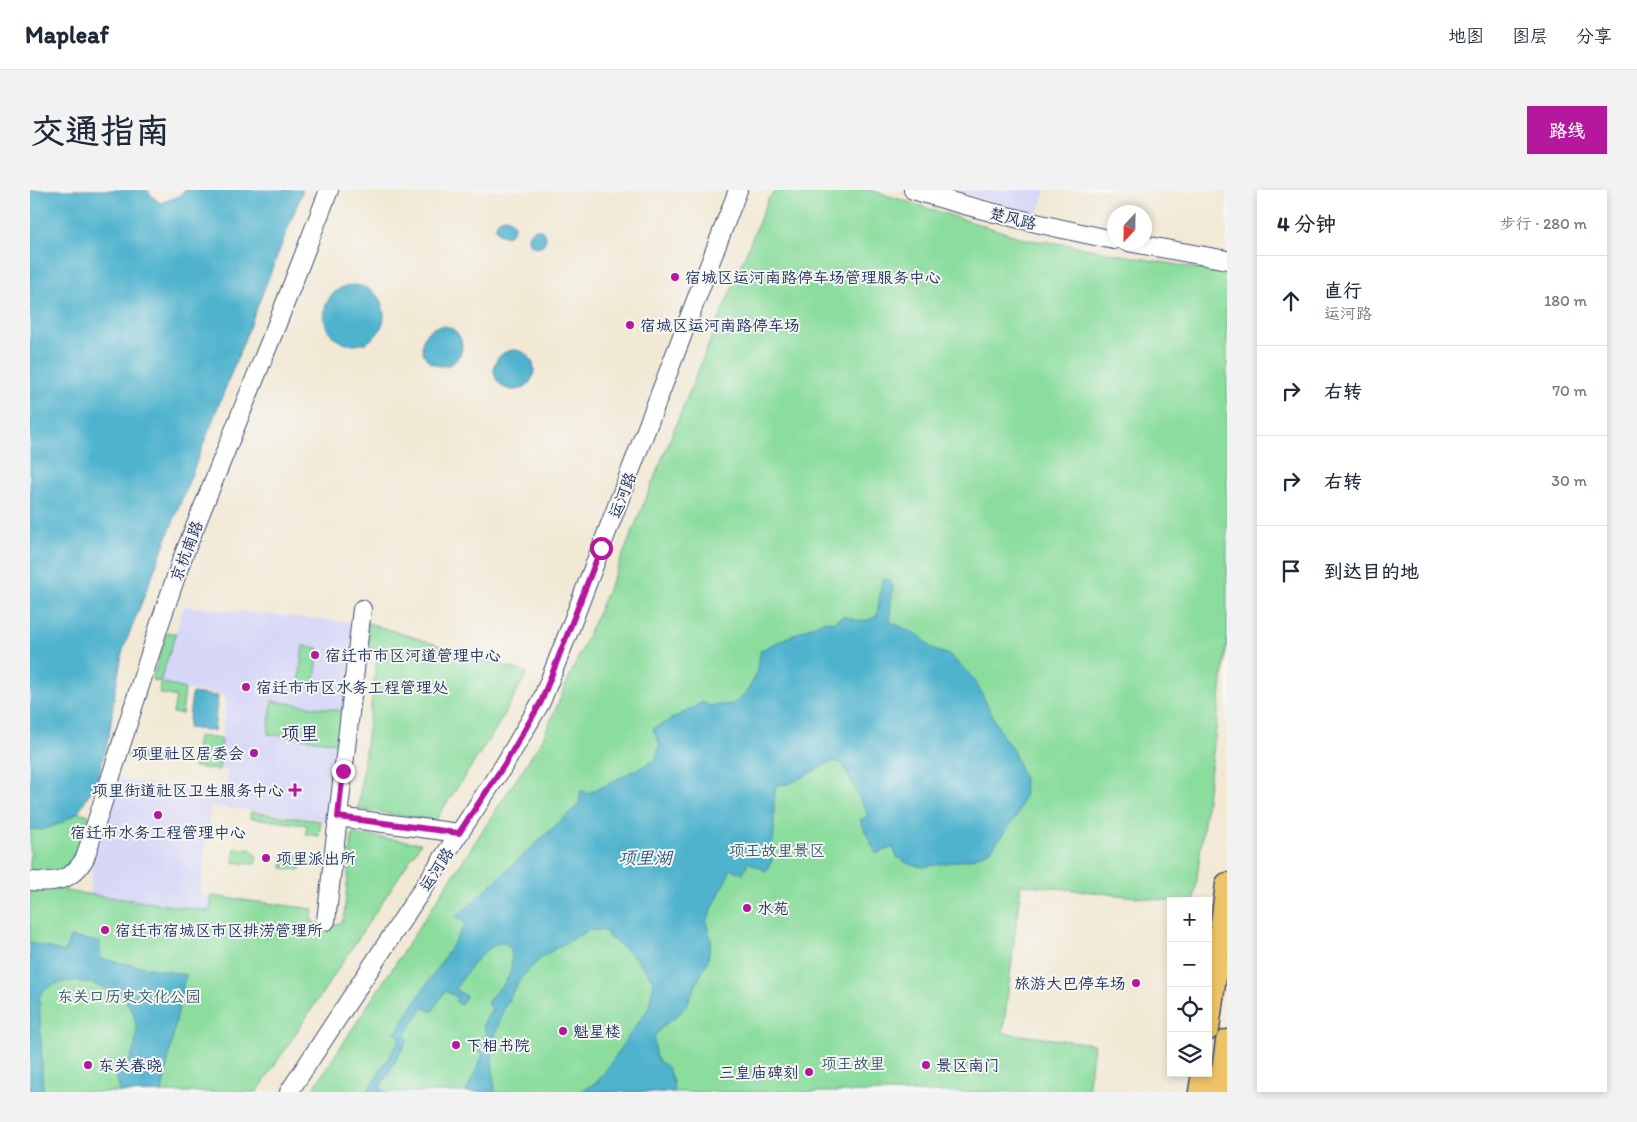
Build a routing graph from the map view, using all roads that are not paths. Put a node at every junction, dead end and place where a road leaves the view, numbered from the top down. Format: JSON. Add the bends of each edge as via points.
{"nodes":[{"id":1,"x":328,"y":190,"type":"edge"},
{"id":2,"x":738,"y":190,"type":"edge"},
{"id":3,"x":913,"y":190,"type":"edge"},
{"id":4,"x":1107,"y":239,"type":"edge"},
{"id":5,"x":1152,"y":246,"type":"edge"},
{"id":6,"x":1227,"y":260,"type":"edge"},
{"id":7,"x":362,"y":609,"type":"dead end"},
{"id":8,"x":338,"y":817,"type":"junction"},
{"id":9,"x":459,"y":833,"type":"junction"},
{"id":10,"x":30,"y":881,"type":"edge"},
{"id":11,"x":1227,"y":884,"type":"edge"},
{"id":12,"x":326,"y":921,"type":"dead end"},
{"id":13,"x":1212,"y":999,"type":"edge"},
{"id":14,"x":1212,"y":1031,"type":"edge"},
{"id":15,"x":1227,"y":1036,"type":"edge"},
{"id":16,"x":1227,"y":1041,"type":"edge"},
{"id":17,"x":1202,"y":1077,"type":"edge"},
{"id":18,"x":289,"y":1092,"type":"edge"},
{"id":19,"x":1200,"y":1092,"type":"edge"},
{"id":20,"x":1220,"y":1092,"type":"edge"}],
"edges":[{"from":1,"to":10,"type":"street","name":"京杭南路","via":[[179,568],[85,858],[76,872],[60,880]]},
{"from":2,"to":9,"type":"street","name":"运河路","via":[[541,702]]},
{"from":3,"to":4,"type":"street","name":"楚风路","via":[[964,206]]},
{"from":5,"to":6,"type":"street"},
{"from":7,"to":8,"type":"street"},
{"from":8,"to":9,"type":"street"},
{"from":8,"to":12,"type":"street"},
{"from":9,"to":18,"type":"street","name":"运河路"},
{"from":11,"to":13,"type":"main road"},
{"from":14,"to":15,"type":"street"},
{"from":16,"to":20,"type":"main road"},
{"from":17,"to":19,"type":"main road"}]}
